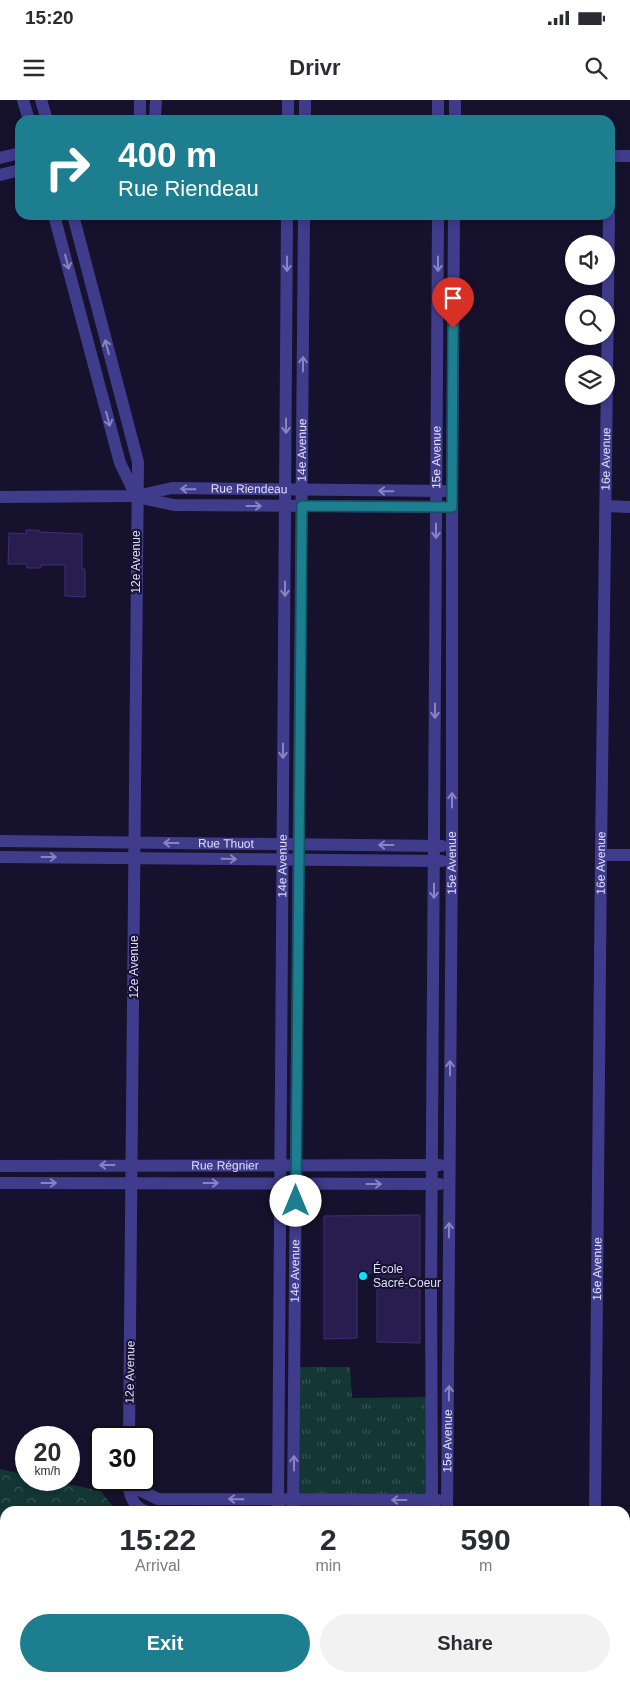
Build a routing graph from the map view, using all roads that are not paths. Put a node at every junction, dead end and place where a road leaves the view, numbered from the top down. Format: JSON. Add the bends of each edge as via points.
{"nodes":[{"id":1,"x":23,"y":100,"type":"edge"},
{"id":2,"x":41,"y":100,"type":"edge"},
{"id":3,"x":140,"y":100,"type":"edge"},
{"id":4,"x":156,"y":100,"type":"edge"},
{"id":5,"x":288,"y":100,"type":"edge"},
{"id":6,"x":305,"y":100,"type":"edge"},
{"id":7,"x":438,"y":100,"type":"edge"},
{"id":8,"x":455,"y":100,"type":"edge"},
{"id":9,"x":28,"y":115,"type":"edge"},
{"id":10,"x":46,"y":115,"type":"edge"},
{"id":11,"x":140,"y":115,"type":"edge"},
{"id":12,"x":156,"y":115,"type":"edge"},
{"id":13,"x":288,"y":115,"type":"edge"},
{"id":14,"x":305,"y":115,"type":"edge"},
{"id":15,"x":438,"y":115,"type":"edge"},
{"id":16,"x":455,"y":115,"type":"edge"},
{"id":17,"x":15,"y":154,"type":"edge"},
{"id":18,"x":615,"y":156,"type":"edge"},
{"id":19,"x":630,"y":156,"type":"edge"},
{"id":20,"x":0,"y":158,"type":"edge"},
{"id":21,"x":15,"y":171,"type":"edge"},
{"id":22,"x":0,"y":175,"type":"edge"},
{"id":23,"x":55,"y":220,"type":"edge"},
{"id":24,"x":74,"y":220,"type":"edge"},
{"id":25,"x":287,"y":220,"type":"edge"},
{"id":26,"x":304,"y":220,"type":"edge"},
{"id":27,"x":438,"y":220,"type":"edge"},
{"id":28,"x":454,"y":220,"type":"edge"},
{"id":29,"x":609,"y":220,"type":"edge"},
{"id":30,"x":100,"y":317,"type":"junction"},
{"id":31,"x":82,"y":320,"type":"junction"},
{"id":32,"x":304,"y":320,"type":"junction"},
{"id":33,"x":287,"y":321,"type":"junction"},
{"id":34,"x":438,"y":327,"type":"junction"},
{"id":35,"x":453,"y":328,"type":"junction"},
{"id":36,"x":285,"y":490,"type":"junction"},
{"id":37,"x":302,"y":490,"type":"junction"},
{"id":38,"x":436,"y":491,"type":"junction"},
{"id":39,"x":452,"y":492,"type":"junction"},
{"id":40,"x":136,"y":496,"type":"junction"},
{"id":41,"x":0,"y":497,"type":"edge"},
{"id":42,"x":285,"y":506,"type":"junction"},
{"id":43,"x":302,"y":506,"type":"junction"},
{"id":44,"x":606,"y":506,"type":"junction"},
{"id":45,"x":630,"y":506,"type":"edge"},
{"id":46,"x":436,"y":507,"type":"junction"},
{"id":47,"x":452,"y":507,"type":"junction"},
{"id":48,"x":284,"y":671,"type":"junction"},
{"id":49,"x":300,"y":671,"type":"junction"},
{"id":50,"x":435,"y":678,"type":"junction"},
{"id":51,"x":452,"y":678,"type":"junction"},
{"id":52,"x":0,"y":841,"type":"edge"},
{"id":53,"x":135,"y":843,"type":"junction"},
{"id":54,"x":283,"y":844,"type":"junction"},
{"id":55,"x":299,"y":844,"type":"junction"},
{"id":56,"x":434,"y":845,"type":"junction"},
{"id":57,"x":452,"y":846,"type":"junction"},
{"id":58,"x":601,"y":855,"type":"junction"},
{"id":59,"x":630,"y":855,"type":"edge"},
{"id":60,"x":0,"y":857,"type":"edge"},
{"id":61,"x":134,"y":858,"type":"junction"},
{"id":62,"x":282,"y":859,"type":"junction"},
{"id":63,"x":299,"y":860,"type":"junction"},
{"id":64,"x":434,"y":861,"type":"junction"},
{"id":65,"x":452,"y":861,"type":"junction"},
{"id":66,"x":433,"y":1018,"type":"junction"},
{"id":67,"x":450,"y":1018,"type":"junction"},
{"id":68,"x":280,"y":1165,"type":"junction"},
{"id":69,"x":296,"y":1165,"type":"junction"},
{"id":70,"x":432,"y":1165,"type":"junction"},
{"id":71,"x":450,"y":1165,"type":"junction"},
{"id":72,"x":0,"y":1166,"type":"edge"},
{"id":73,"x":132,"y":1166,"type":"junction"},
{"id":74,"x":0,"y":1183,"type":"edge"},
{"id":75,"x":132,"y":1183,"type":"junction"},
{"id":76,"x":280,"y":1184,"type":"junction"},
{"id":77,"x":296,"y":1184,"type":"junction"},
{"id":78,"x":432,"y":1184,"type":"junction"},
{"id":79,"x":450,"y":1184,"type":"junction"},
{"id":80,"x":431,"y":1291,"type":"junction"},
{"id":81,"x":448,"y":1292,"type":"junction"},
{"id":82,"x":449,"y":1370,"type":"junction"},
{"id":83,"x":431,"y":1372,"type":"junction"},
{"id":84,"x":129,"y":1426,"type":"edge"},
{"id":85,"x":131,"y":1491,"type":"edge"},
{"id":86,"x":144,"y":1491,"type":"edge"},
{"id":87,"x":433,"y":1505,"type":"edge"},
{"id":88,"x":447,"y":1505,"type":"edge"},
{"id":89,"x":137,"y":1506,"type":"edge"},
{"id":90,"x":278,"y":1506,"type":"edge"},
{"id":91,"x":293,"y":1506,"type":"edge"},
{"id":92,"x":595,"y":1506,"type":"edge"}],
"edges":[{"from":1,"to":9,"type":"street"},
{"from":2,"to":10,"type":"street"},
{"from":3,"to":11,"type":"street"},
{"from":4,"to":12,"type":"street"},
{"from":5,"to":13,"type":"street"},
{"from":6,"to":14,"type":"street"},
{"from":7,"to":15,"type":"street"},
{"from":8,"to":16,"type":"street"},
{"from":17,"to":20,"type":"street"},
{"from":18,"to":19,"type":"street"},
{"from":21,"to":22,"type":"street"},
{"from":23,"to":31,"type":"street","name":"12e Avenue","one_way":true},
{"from":24,"to":30,"type":"street","name":"12e Avenue"},
{"from":25,"to":33,"type":"street","name":"14e Avenue","one_way":true},
{"from":26,"to":32,"type":"street","name":"14e Avenue"},
{"from":27,"to":34,"type":"street","name":"15e Avenue","one_way":true},
{"from":28,"to":35,"type":"street","name":"15e Avenue"},
{"from":29,"to":44,"type":"street","name":"16e Avenue"},
{"from":30,"to":31,"type":"street"},
{"from":40,"to":30,"type":"street","name":"12e Avenue","one_way":true,"via":[[138,462]]},
{"from":31,"to":40,"type":"street","name":"12e Avenue","one_way":true,"via":[[120,463]]},
{"from":32,"to":33,"type":"street"},
{"from":37,"to":32,"type":"street","name":"14e Avenue","one_way":true},
{"from":33,"to":36,"type":"street","name":"14e Avenue","one_way":true},
{"from":34,"to":35,"type":"street"},
{"from":34,"to":38,"type":"street","name":"15e Avenue"},
{"from":35,"to":39,"type":"street","name":"15e Avenue"},
{"from":36,"to":37,"type":"street","name":"Rue Riendeau"},
{"from":36,"to":40,"type":"street","name":"Rue Riendeau","one_way":true,"via":[[172,488]]},
{"from":36,"to":42,"type":"street","name":"14e Avenue"},
{"from":38,"to":37,"type":"street","name":"Rue Riendeau","one_way":true},
{"from":37,"to":43,"type":"street","name":"14e Avenue"},
{"from":38,"to":39,"type":"street","name":"Rue Riendeau"},
{"from":38,"to":46,"type":"street","name":"15e Avenue"},
{"from":39,"to":47,"type":"street","name":"15e Avenue"},
{"from":40,"to":41,"type":"street","name":"Rue Riendeau"},
{"from":40,"to":42,"type":"street","name":"Rue Riendeau","one_way":true,"via":[[174,505]]},
{"from":40,"to":53,"type":"street","name":"12e Avenue"},
{"from":42,"to":43,"type":"street","name":"Rue Riendeau"},
{"from":42,"to":48,"type":"street","name":"14e Avenue","one_way":true},
{"from":43,"to":46,"type":"street","name":"Rue Riendeau"},
{"from":43,"to":49,"type":"street","name":"14e Avenue"},
{"from":44,"to":45,"type":"street"},
{"from":44,"to":58,"type":"street","name":"16e Avenue"},
{"from":46,"to":47,"type":"street","name":"Rue Riendeau"},
{"from":46,"to":50,"type":"street","name":"15e Avenue","one_way":true},
{"from":47,"to":51,"type":"street","name":"15e Avenue"},
{"from":48,"to":49,"type":"street"},
{"from":48,"to":54,"type":"street","name":"14e Avenue","one_way":true},
{"from":49,"to":55,"type":"street","name":"14e Avenue"},
{"from":50,"to":51,"type":"street"},
{"from":50,"to":56,"type":"street","name":"15e Avenue","one_way":true},
{"from":57,"to":51,"type":"street","name":"15e Avenue","one_way":true},
{"from":52,"to":53,"type":"street","name":"Rue Thuot"},
{"from":54,"to":53,"type":"street","name":"Rue Thuot","one_way":true},
{"from":53,"to":61,"type":"street","name":"12e Avenue"},
{"from":54,"to":55,"type":"street","name":"Rue Thuot"},
{"from":54,"to":62,"type":"street","name":"14e Avenue"},
{"from":56,"to":55,"type":"street","name":"Rue Thuot","one_way":true},
{"from":55,"to":63,"type":"street","name":"14e Avenue"},
{"from":56,"to":57,"type":"street","name":"Rue Thuot"},
{"from":56,"to":64,"type":"street","name":"15e Avenue"},
{"from":57,"to":65,"type":"street","name":"15e Avenue"},
{"from":58,"to":59,"type":"street"},
{"from":58,"to":92,"type":"street","name":"16e Avenue"},
{"from":60,"to":61,"type":"street","name":"Rue Thuot","one_way":true},
{"from":61,"to":62,"type":"street","name":"Rue Thuot","one_way":true},
{"from":61,"to":73,"type":"street","name":"12e Avenue"},
{"from":62,"to":63,"type":"street","name":"Rue Thuot"},
{"from":62,"to":68,"type":"street","name":"14e Avenue"},
{"from":63,"to":64,"type":"street","name":"Rue Thuot"},
{"from":63,"to":69,"type":"street","name":"14e Avenue"},
{"from":64,"to":65,"type":"street","name":"Rue Thuot"},
{"from":64,"to":66,"type":"street","name":"15e Avenue","one_way":true},
{"from":65,"to":67,"type":"street","name":"15e Avenue"},
{"from":66,"to":67,"type":"street"},
{"from":66,"to":70,"type":"street","name":"15e Avenue"},
{"from":71,"to":67,"type":"street","name":"15e Avenue","one_way":true},
{"from":68,"to":69,"type":"street","name":"Rue Régnier"},
{"from":68,"to":73,"type":"street","name":"Rue Régnier"},
{"from":68,"to":76,"type":"street","name":"14e Avenue"},
{"from":69,"to":70,"type":"street","name":"Rue Régnier"},
{"from":69,"to":77,"type":"street","name":"14e Avenue"},
{"from":70,"to":71,"type":"street","name":"Rue Régnier"},
{"from":70,"to":78,"type":"street","name":"15e Avenue"},
{"from":71,"to":79,"type":"street","name":"15e Avenue"},
{"from":73,"to":72,"type":"street","name":"Rue Régnier","one_way":true},
{"from":73,"to":75,"type":"street","name":"12e Avenue"},
{"from":74,"to":75,"type":"street","name":"Rue Régnier","one_way":true},
{"from":75,"to":76,"type":"street","name":"Rue Régnier","one_way":true},
{"from":75,"to":84,"type":"street","name":"12e Avenue"},
{"from":76,"to":77,"type":"street","name":"Rue Régnier"},
{"from":76,"to":90,"type":"street","name":"14e Avenue"},
{"from":77,"to":78,"type":"street","name":"Rue Régnier","one_way":true},
{"from":91,"to":77,"type":"street","name":"14e Avenue","one_way":true},
{"from":78,"to":79,"type":"street","name":"Rue Régnier"},
{"from":78,"to":80,"type":"street","name":"15e Avenue"},
{"from":81,"to":79,"type":"street","name":"15e Avenue","one_way":true},
{"from":80,"to":81,"type":"street"},
{"from":80,"to":83,"type":"street","name":"15e Avenue"},
{"from":81,"to":82,"type":"street","name":"15e Avenue"},
{"from":82,"to":83,"type":"street"},
{"from":88,"to":82,"type":"street","name":"15e Avenue","one_way":true},
{"from":83,"to":87,"type":"street","name":"15e Avenue"},
{"from":85,"to":89,"type":"street"},
{"from":90,"to":86,"type":"street","one_way":true,"via":[[158,1499]]},
{"from":87,"to":88,"type":"street"},
{"from":87,"to":91,"type":"street","one_way":true},
{"from":90,"to":91,"type":"street"}]}
